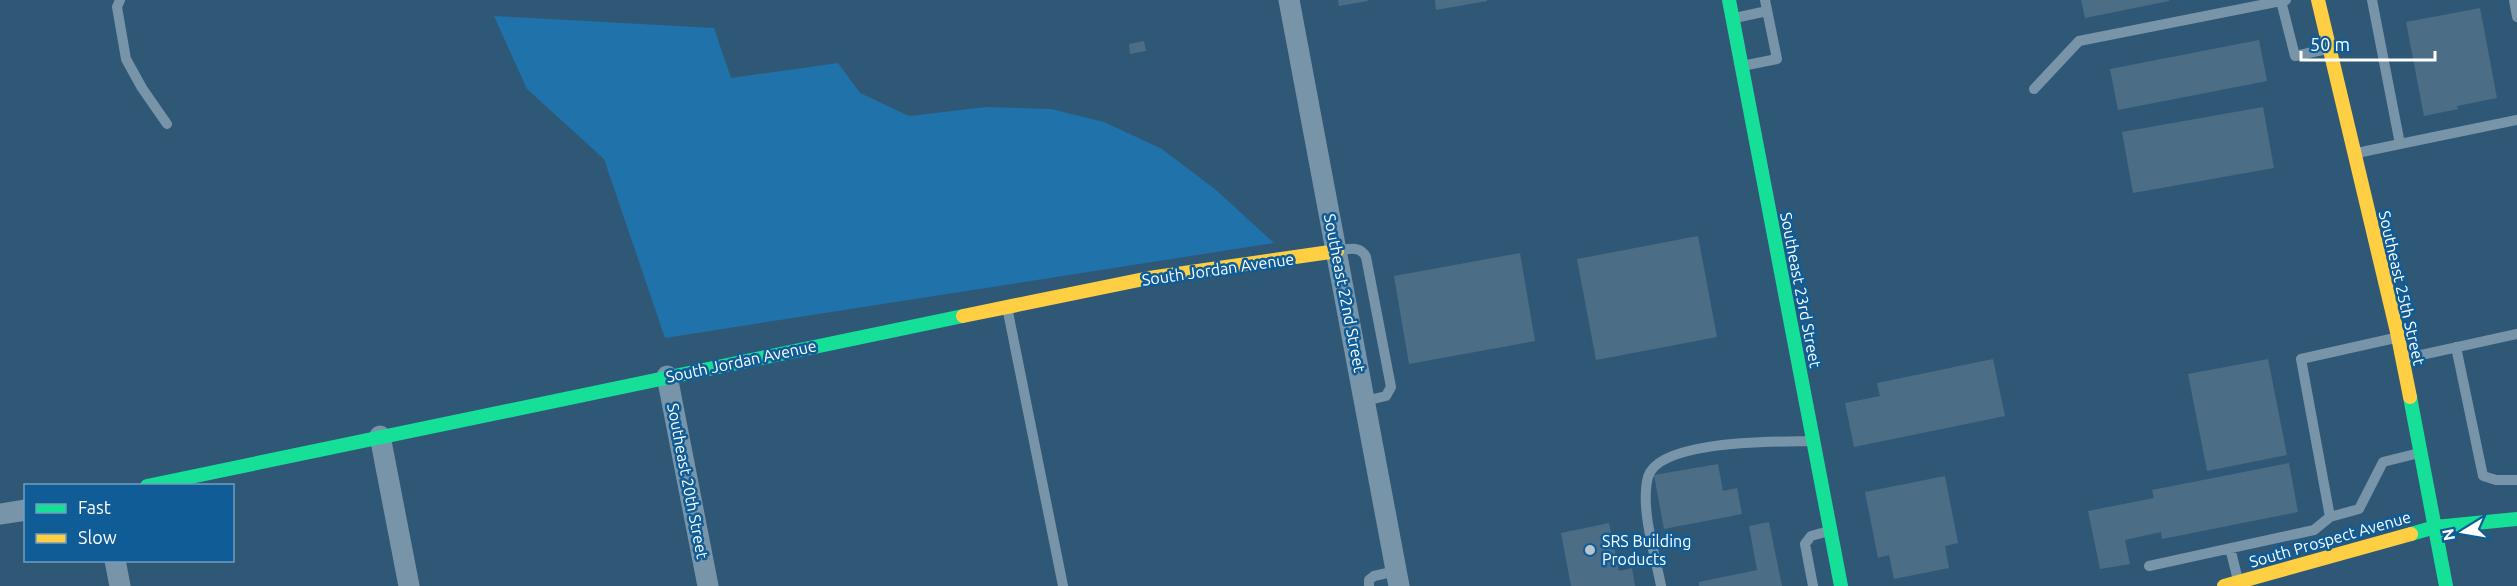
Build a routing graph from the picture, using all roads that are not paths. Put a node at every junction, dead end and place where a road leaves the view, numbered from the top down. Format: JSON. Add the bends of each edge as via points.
{"nodes":[{"id":1,"x":120,"y":0,"type":"edge"},
{"id":2,"x":1288,"y":0,"type":"edge"},
{"id":3,"x":1729,"y":0,"type":"edge"},
{"id":4,"x":2318,"y":0,"type":"edge"},
{"id":5,"x":2372,"y":0,"type":"edge"},
{"id":6,"x":2514,"y":0,"type":"edge"},
{"id":7,"x":2284,"y":1,"type":"edge"},
{"id":8,"x":1766,"y":6,"type":"edge"},
{"id":9,"x":2517,"y":16,"type":"edge"},
{"id":10,"x":1733,"y":18,"type":"junction"},
{"id":11,"x":2328,"y":49,"type":"junction"},
{"id":12,"x":1742,"y":66,"type":"junction"},
{"id":13,"x":2034,"y":89,"type":"dead end"},
{"id":14,"x":2517,"y":120,"type":"edge"},
{"id":15,"x":167,"y":124,"type":"dead end"},
{"id":16,"x":2400,"y":144,"type":"junction"},
{"id":17,"x":2354,"y":154,"type":"junction"},
{"id":18,"x":1337,"y":250,"type":"junction"},
{"id":19,"x":1007,"y":306,"type":"junction"},
{"id":20,"x":2517,"y":334,"type":"edge"},
{"id":21,"x":2398,"y":337,"type":"junction"},
{"id":22,"x":2456,"y":347,"type":"junction"},
{"id":23,"x":2402,"y":359,"type":"junction"},
{"id":24,"x":667,"y":376,"type":"junction"},
{"id":25,"x":1365,"y":401,"type":"junction"},
{"id":26,"x":380,"y":436,"type":"junction"},
{"id":27,"x":1813,"y":441,"type":"junction"},
{"id":28,"x":2421,"y":453,"type":"junction"},
{"id":29,"x":2517,"y":480,"type":"edge"},
{"id":30,"x":156,"y":484,"type":"edge"},
{"id":31,"x":24,"y":510,"type":"edge"},
{"id":32,"x":0,"y":514,"type":"edge"},
{"id":33,"x":2330,"y":517,"type":"junction"},
{"id":34,"x":2517,"y":519,"type":"edge"},
{"id":35,"x":2435,"y":527,"type":"junction"},
{"id":36,"x":1831,"y":531,"type":"junction"},
{"id":37,"x":2230,"y":548,"type":"junction"},
{"id":38,"x":115,"y":562,"type":"edge"},
{"id":39,"x":2149,"y":566,"type":"dead end"},
{"id":40,"x":1397,"y":579,"type":"edge"},
{"id":41,"x":2231,"y":584,"type":"edge"},
{"id":42,"x":2446,"y":584,"type":"edge"},
{"id":43,"x":120,"y":586,"type":"edge"},
{"id":44,"x":409,"y":586,"type":"edge"},
{"id":45,"x":708,"y":586,"type":"edge"},
{"id":46,"x":1063,"y":586,"type":"edge"},
{"id":47,"x":1369,"y":586,"type":"edge"},
{"id":48,"x":1661,"y":586,"type":"edge"},
{"id":49,"x":1813,"y":586,"type":"edge"},
{"id":50,"x":1841,"y":586,"type":"edge"}],
"edges":[{"from":1,"to":15,"type":"lane","via":[[117,7],[126,60]]},
{"from":2,"to":18,"type":"street","name":"Southeast 22nd Street"},
{"from":3,"to":10,"type":"street","name":"Southeast 23rd Street"},
{"from":4,"to":11,"type":"street","name":"Southeast 25th Street"},
{"from":5,"to":16,"type":"lane"},
{"from":6,"to":9,"type":"lane"},
{"from":7,"to":11,"type":"lane","via":[[2295,56]]},
{"from":7,"to":13,"type":"lane","via":[[2079,41]]},
{"from":8,"to":10,"type":"lane"},
{"from":8,"to":12,"type":"lane","via":[[1777,59]]},
{"from":10,"to":12,"type":"street","name":"Southeast 23rd Street"},
{"from":11,"to":17,"type":"street","name":"Southeast 25th Street"},
{"from":12,"to":27,"type":"street","name":"Southeast 23rd Street"},
{"from":14,"to":16,"type":"lane"},
{"from":16,"to":17,"type":"lane"},
{"from":17,"to":21,"type":"street","name":"Southeast 25th Street"},
{"from":18,"to":19,"type":"street","name":"South Jordan Avenue","via":[[1149,278]]},
{"from":18,"to":25,"type":"street","name":"Southeast 22nd Street"},
{"from":18,"to":25,"type":"lane","via":[[1357,248],[1366,257],[1391,387],[1386,396]]},
{"from":19,"to":24,"type":"street","name":"South Jordan Avenue"},
{"from":19,"to":46,"type":"lane"},
{"from":20,"to":22,"type":"lane"},
{"from":21,"to":23,"type":"street","name":"Southeast 25th Street"},
{"from":21,"to":33,"type":"lane","via":[[2301,359]]},
{"from":22,"to":23,"type":"lane"},
{"from":22,"to":29,"type":"lane","via":[[2483,476]]},
{"from":23,"to":28,"type":"street","name":"Southeast 25th Street"},
{"from":24,"to":26,"type":"street","name":"South Jordan Avenue"},
{"from":24,"to":45,"type":"street","name":"Southeast 20th Street"},
{"from":25,"to":40,"type":"street","name":"Southeast 22nd Street"},
{"from":26,"to":30,"type":"street","name":"South Jordan Avenue"},
{"from":26,"to":44,"type":"street"},
{"from":27,"to":36,"type":"street","name":"Southeast 23rd Street"},
{"from":27,"to":48,"type":"lane","via":[[1728,442],[1656,464],[1648,476],[1645,501]]},
{"from":28,"to":33,"type":"lane","via":[[2383,462],[2359,509]]},
{"from":28,"to":35,"type":"street","name":"Southeast 25th Street"},
{"from":31,"to":32,"type":"street"},
{"from":33,"to":37,"type":"lane","via":[[2314,530]]},
{"from":34,"to":35,"type":"street","name":"South Prospect Avenue"},
{"from":35,"to":41,"type":"street","name":"South Prospect Avenue"},
{"from":35,"to":42,"type":"street","name":"Southeast 25th Street"},
{"from":36,"to":49,"type":"lane","via":[[1811,536],[1805,544]]},
{"from":36,"to":50,"type":"street","name":"Southeast 23rd Street"},
{"from":37,"to":39,"type":"lane"},
{"from":37,"to":41,"type":"lane"},
{"from":38,"to":43,"type":"street"},
{"from":40,"to":47,"type":"lane","via":[[1374,576]]}]}
